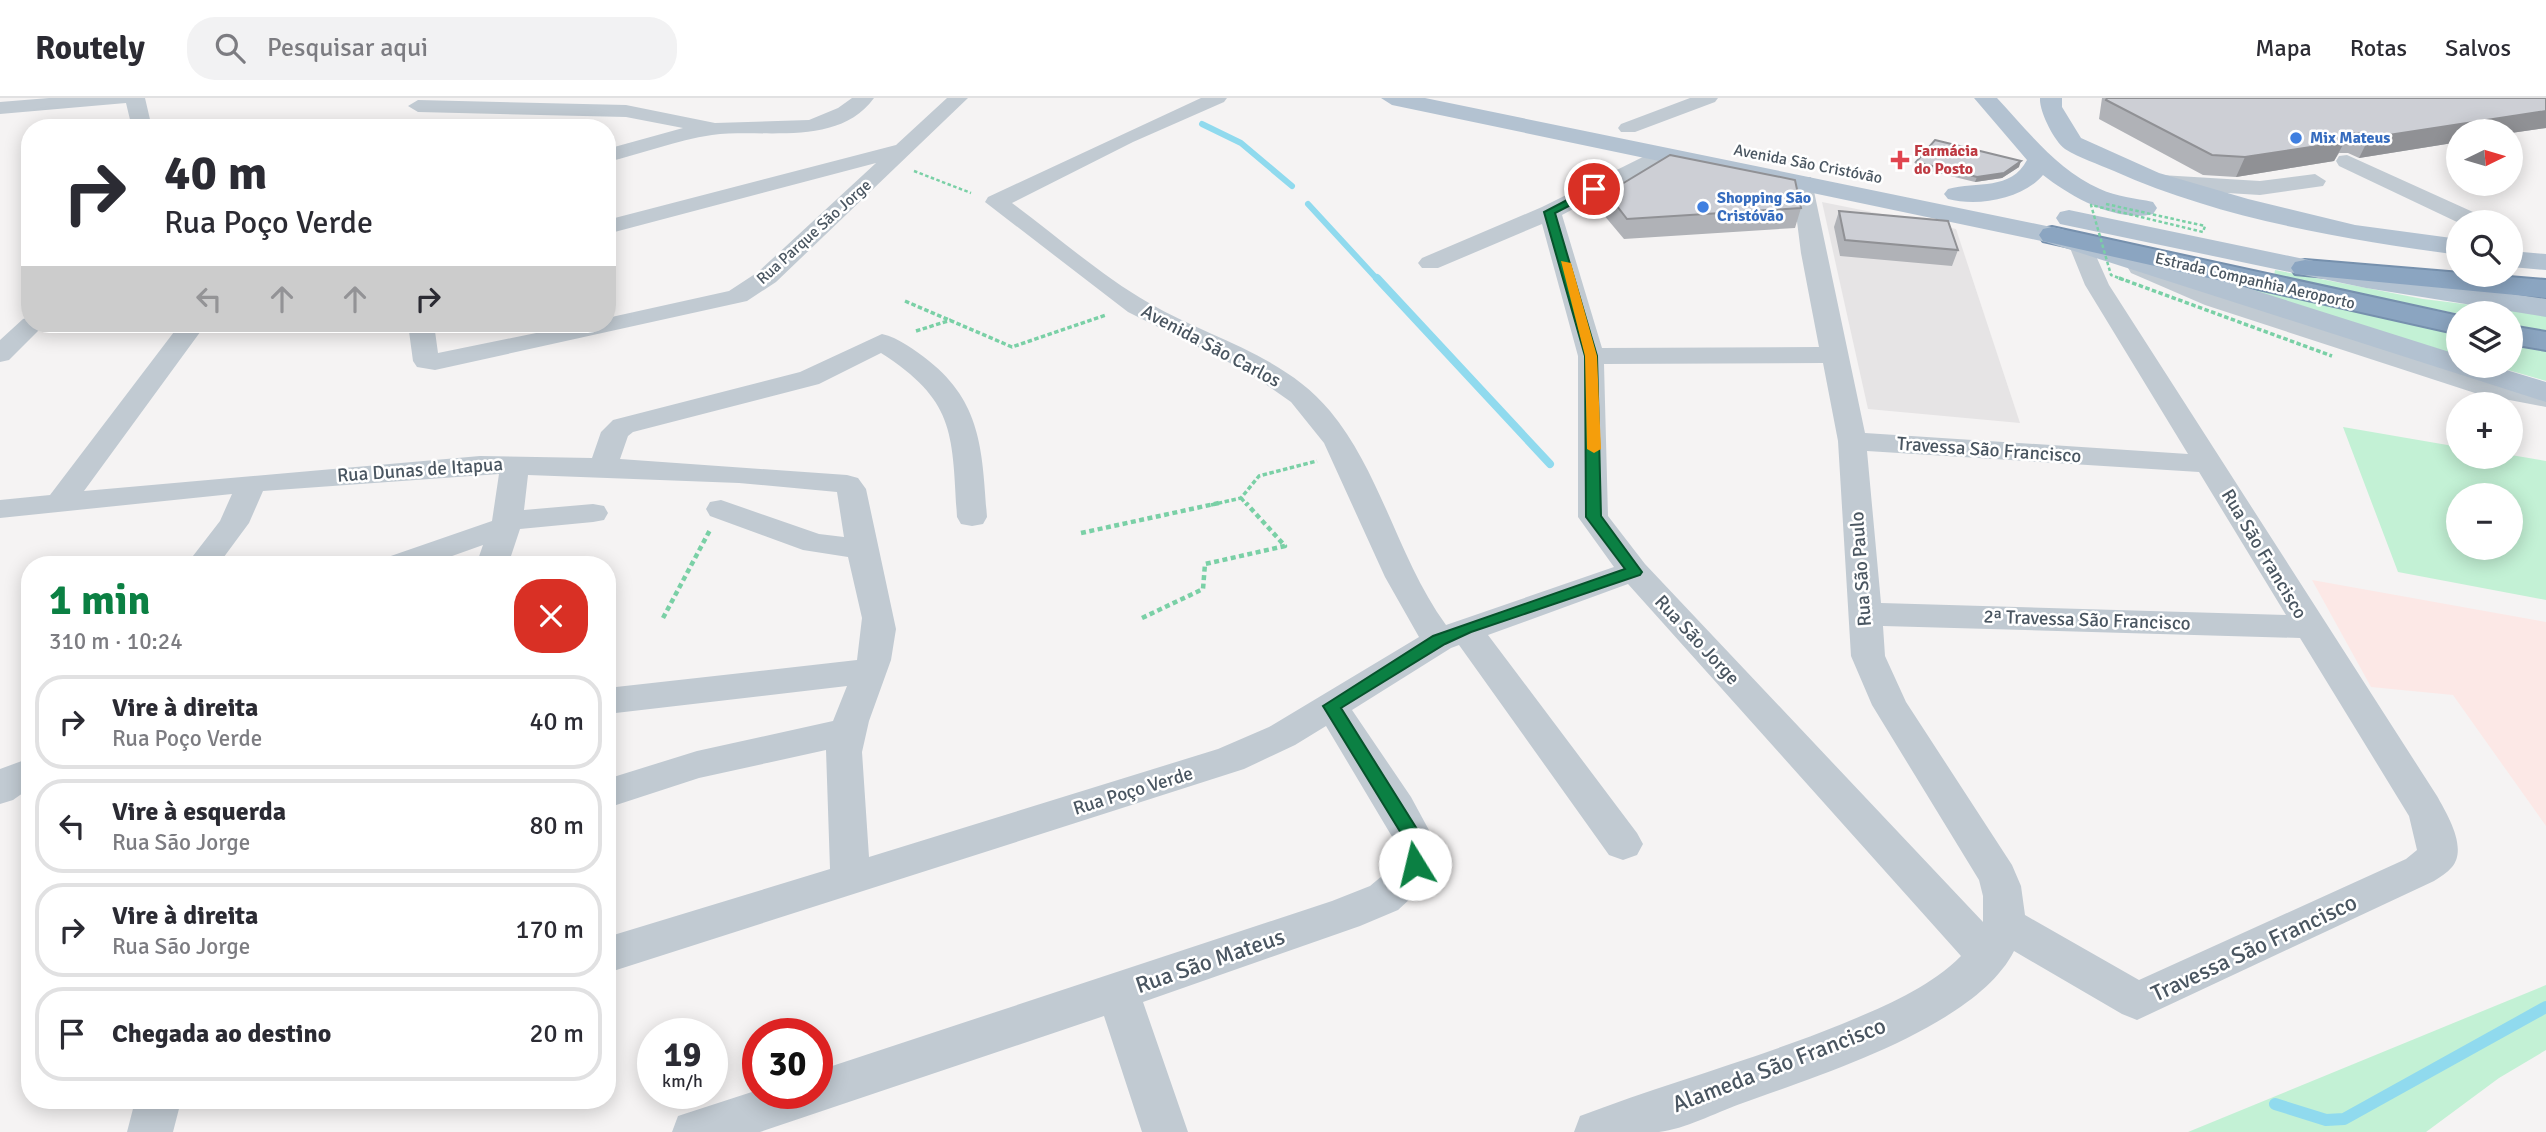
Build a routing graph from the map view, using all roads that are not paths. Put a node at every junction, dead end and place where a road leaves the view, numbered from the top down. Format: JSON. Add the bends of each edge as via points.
{"nodes":[{"id":1,"x":121,"y":98,"type":"edge"},
{"id":2,"x":135,"y":98,"type":"edge"},
{"id":3,"x":864,"y":98,"type":"edge"},
{"id":4,"x":958,"y":98,"type":"edge"},
{"id":5,"x":1217,"y":98,"type":"edge"},
{"id":6,"x":1392,"y":98,"type":"edge"},
{"id":7,"x":1474,"y":98,"type":"edge"},
{"id":8,"x":1708,"y":98,"type":"edge"},
{"id":9,"x":1985,"y":98,"type":"edge"},
{"id":10,"x":2026,"y":98,"type":"edge"},
{"id":11,"x":418,"y":102,"type":"edge"},
{"id":12,"x":471,"y":102,"type":"edge"},
{"id":13,"x":583,"y":103,"type":"edge"},
{"id":14,"x":2051,"y":103,"type":"edge"},
{"id":15,"x":0,"y":108,"type":"edge"},
{"id":16,"x":140,"y":119,"type":"edge"},
{"id":17,"x":413,"y":119,"type":"edge"},
{"id":18,"x":712,"y":128,"type":"junction"},
{"id":19,"x":1628,"y":128,"type":"junction"},
{"id":20,"x":616,"y":154,"type":"edge"},
{"id":21,"x":1661,"y":154,"type":"junction"},
{"id":22,"x":897,"y":156,"type":"junction"},
{"id":23,"x":2039,"y":160,"type":"junction"},
{"id":24,"x":2347,"y":161,"type":"edge"},
{"id":25,"x":2156,"y":180,"type":"junction"},
{"id":26,"x":1803,"y":182,"type":"junction"},
{"id":27,"x":1957,"y":194,"type":"junction"},
{"id":28,"x":2239,"y":205,"type":"junction"},
{"id":29,"x":2165,"y":208,"type":"junction"},
{"id":30,"x":2450,"y":210,"type":"edge"},
{"id":31,"x":1549,"y":212,"type":"junction"},
{"id":32,"x":616,"y":225,"type":"edge"},
{"id":33,"x":2379,"y":238,"type":"junction"},
{"id":34,"x":2080,"y":244,"type":"junction"},
{"id":35,"x":2446,"y":246,"type":"edge"},
{"id":36,"x":2546,"y":246,"type":"edge"},
{"id":37,"x":2523,"y":247,"type":"edge"},
{"id":38,"x":2446,"y":251,"type":"edge"},
{"id":39,"x":2523,"y":261,"type":"edge"},
{"id":40,"x":1430,"y":262,"type":"dead end"},
{"id":41,"x":2546,"y":262,"type":"edge"},
{"id":42,"x":2305,"y":268,"type":"junction"},
{"id":43,"x":2546,"y":289,"type":"edge"},
{"id":44,"x":2546,"y":306,"type":"edge"},
{"id":45,"x":2446,"y":322,"type":"edge"},
{"id":46,"x":616,"y":326,"type":"edge"},
{"id":47,"x":22,"y":333,"type":"edge"},
{"id":48,"x":186,"y":333,"type":"edge"},
{"id":49,"x":422,"y":333,"type":"edge"},
{"id":50,"x":579,"y":333,"type":"edge"},
{"id":51,"x":0,"y":354,"type":"edge"},
{"id":52,"x":1836,"y":355,"type":"junction"},
{"id":53,"x":1591,"y":356,"type":"junction"},
{"id":54,"x":2446,"y":361,"type":"edge"},
{"id":55,"x":2501,"y":378,"type":"edge"},
{"id":56,"x":2546,"y":392,"type":"edge"},
{"id":57,"x":2546,"y":399,"type":"edge"},
{"id":58,"x":1852,"y":441,"type":"junction"},
{"id":59,"x":2210,"y":464,"type":"junction"},
{"id":60,"x":515,"y":465,"type":"junction"},
{"id":61,"x":603,"y":467,"type":"junction"},
{"id":62,"x":252,"y":483,"type":"junction"},
{"id":63,"x":58,"y":505,"type":"junction"},
{"id":64,"x":0,"y":509,"type":"edge"},
{"id":65,"x":721,"y":509,"type":"road end"},
{"id":66,"x":593,"y":513,"type":"dead end"},
{"id":67,"x":972,"y":517,"type":"dead end"},
{"id":68,"x":506,"y":524,"type":"junction"},
{"id":69,"x":862,"y":549,"type":"junction"},
{"id":70,"x":209,"y":556,"type":"edge"},
{"id":71,"x":420,"y":556,"type":"edge"},
{"id":72,"x":495,"y":556,"type":"edge"},
{"id":73,"x":1634,"y":572,"type":"junction"},
{"id":74,"x":1865,"y":614,"type":"junction"},
{"id":75,"x":2309,"y":627,"type":"junction"},
{"id":76,"x":1452,"y":634,"type":"junction"},
{"id":77,"x":868,"y":671,"type":"junction"},
{"id":78,"x":616,"y":700,"type":"edge"},
{"id":79,"x":1331,"y":706,"type":"junction"},
{"id":80,"x":846,"y":732,"type":"junction"},
{"id":81,"x":21,"y":776,"type":"edge"},
{"id":82,"x":0,"y":790,"type":"edge"},
{"id":83,"x":616,"y":791,"type":"edge"},
{"id":84,"x":1623,"y":844,"type":"dead end"},
{"id":85,"x":2431,"y":864,"type":"joint"},
{"id":86,"x":850,"y":878,"type":"junction"},
{"id":87,"x":1996,"y":940,"type":"junction"},
{"id":88,"x":616,"y":952,"type":"edge"},
{"id":89,"x":1118,"y":992,"type":"junction"},
{"id":90,"x":833,"y":1086,"type":"edge"},
{"id":91,"x":156,"y":1109,"type":"edge"},
{"id":92,"x":765,"y":1109,"type":"edge"},
{"id":93,"x":150,"y":1132,"type":"edge"},
{"id":94,"x":695,"y":1132,"type":"edge"},
{"id":95,"x":1166,"y":1132,"type":"edge"},
{"id":96,"x":1597,"y":1132,"type":"edge"}],
"edges":[{"from":1,"to":15,"type":"street"},
{"from":2,"to":16,"type":"street"},
{"from":3,"to":18,"type":"street","via":[[840,117],[806,128]]},
{"from":4,"to":22,"type":"street","name":"Rua Parque São Jorge"},
{"from":5,"to":76,"type":"street","name":"Avenida São Carlos","via":[[996,202],[1134,305],[1284,383],[1321,417],[1406,585]]},
{"from":6,"to":21,"type":"main road","name":"Avenida São Cristóvão"},
{"from":7,"to":19,"type":"main road","name":"Avenida São Cristóvão"},
{"from":8,"to":19,"type":"street"},
{"from":9,"to":23,"type":"main road"},
{"from":10,"to":14,"type":"main road"},
{"from":11,"to":12,"type":"street"},
{"from":11,"to":17,"type":"street"},
{"from":12,"to":13,"type":"street"},
{"from":13,"to":18,"type":"street"},
{"from":14,"to":25,"type":"main road","via":[[2077,146]]},
{"from":18,"to":20,"type":"street"},
{"from":19,"to":27,"type":"main road","name":"Avenida São Cristóvão"},
{"from":21,"to":26,"type":"main road","name":"Avenida São Cristóvão"},
{"from":21,"to":31,"type":"street"},
{"from":22,"to":32,"type":"street","name":"Rua Parque São Jorge"},
{"from":22,"to":46,"type":"street","name":"Rua Parque São Jorge","via":[[767,277],[729,299]]},
{"from":23,"to":27,"type":"main road","via":[[2036,170],[2016,186]]},
{"from":23,"to":29,"type":"main road","via":[[2061,179],[2094,196],[2131,207]]},
{"from":24,"to":30,"type":"street"},
{"from":25,"to":28,"type":"main road"},
{"from":25,"to":28,"type":"street","via":[[2244,188],[2316,184]]},
{"from":25,"to":29,"type":"main road","via":[[2171,193],[2172,202]]},
{"from":26,"to":34,"type":"main road","name":"Avenida São Cristóvão"},
{"from":26,"to":52,"type":"street","name":"Rua São Paulo"},
{"from":27,"to":42,"type":"main road","name":"Avenida São Cristóvão"},
{"from":28,"to":29,"type":"main road"},
{"from":28,"to":33,"type":"main road"},
{"from":31,"to":40,"type":"street"},
{"from":31,"to":53,"type":"street","name":"Rua São Jorge"},
{"from":33,"to":35,"type":"main road"},
{"from":33,"to":38,"type":"main road"},
{"from":34,"to":45,"type":"highway","name":"Estrada Companhia Aeroporto"},
{"from":34,"to":54,"type":"main road","name":"Avenida São Cristóvão"},
{"from":34,"to":57,"type":"street","via":[[2214,300],[2488,388]]},
{"from":34,"to":59,"type":"street","name":"Rua São Francisco","via":[[2097,285]]},
{"from":36,"to":37,"type":"main road"},
{"from":39,"to":41,"type":"main road"},
{"from":42,"to":43,"type":"highway"},
{"from":42,"to":44,"type":"main road","name":"Avenida São Cristóvão"},
{"from":47,"to":51,"type":"street"},
{"from":48,"to":63,"type":"street"},
{"from":49,"to":50,"type":"street","name":"Rua Parque São Jorge","via":[[423,355],[426,361],[435,362]]},
{"from":52,"to":53,"type":"street"},
{"from":52,"to":58,"type":"street","name":"Rua São Paulo"},
{"from":53,"to":73,"type":"street","name":"Rua São Jorge","via":[[1593,517]]},
{"from":55,"to":56,"type":"main road","name":"Avenida São Cristóvão"},
{"from":58,"to":59,"type":"street","name":"Travessa São Francisco"},
{"from":58,"to":74,"type":"street","name":"Rua São Paulo"},
{"from":59,"to":75,"type":"street","name":"Rua São Francisco"},
{"from":60,"to":61,"type":"street","name":"Rua Dunas de Itapua"},
{"from":60,"to":62,"type":"street","name":"Rua Dunas de Itapua"},
{"from":60,"to":68,"type":"street"},
{"from":61,"to":67,"type":"street","via":[[615,432],[623,426],[809,378],[882,342],[924,369],[956,406],[965,434]]},
{"from":61,"to":69,"type":"street","name":"Rua Dunas de Itapua","via":[[842,483],[853,494]]},
{"from":62,"to":63,"type":"street","name":"Rua Dunas de Itapua"},
{"from":62,"to":70,"type":"street","via":[[234,523]]},
{"from":63,"to":64,"type":"street","name":"Rua Dunas de Itapua"},
{"from":65,"to":69,"type":"street","via":[[814,543]]},
{"from":66,"to":68,"type":"street"},
{"from":68,"to":71,"type":"street"},
{"from":68,"to":72,"type":"street"},
{"from":69,"to":77,"type":"street","via":[[878,613],[877,647]]},
{"from":73,"to":76,"type":"street","name":"Rua Poço Verde"},
{"from":73,"to":87,"type":"street","name":"Rua São Jorge"},
{"from":74,"to":75,"type":"street","name":"2ª Travessa São Francisco"},
{"from":74,"to":87,"type":"street","name":"Rua São Paulo","via":[[1874,672],[1890,705],[1998,876],[2004,891]]},
{"from":75,"to":85,"type":"street","name":"Rua São Francisco","via":[[2433,824],[2438,856]]},
{"from":76,"to":79,"type":"street","name":"Rua Poço Verde"},
{"from":76,"to":84,"type":"street","name":"Avenida São Carlos"},
{"from":77,"to":78,"type":"street"},
{"from":77,"to":80,"type":"street"},
{"from":79,"to":86,"type":"street","name":"Rua Poço Verde","via":[[1282,736],[1231,759]]},
{"from":79,"to":89,"type":"street","name":"Rua São Mateus","via":[[1417,845],[1409,876],[1384,898],[1345,914]]},
{"from":80,"to":83,"type":"street","via":[[697,765]]},
{"from":80,"to":86,"type":"street"},
{"from":81,"to":82,"type":"street"},
{"from":85,"to":87,"type":"street","name":"Travessa São Francisco","via":[[2137,1001]]},
{"from":86,"to":88,"type":"street","name":"Rua Poço Verde"},
{"from":87,"to":96,"type":"street","name":"Alameda São Francisco","via":[[1919,1010],[1782,1069]]},
{"from":89,"to":90,"type":"street","name":"Rua São Mateus"},
{"from":89,"to":95,"type":"street"},
{"from":91,"to":93,"type":"street"},
{"from":92,"to":94,"type":"street"}]}
